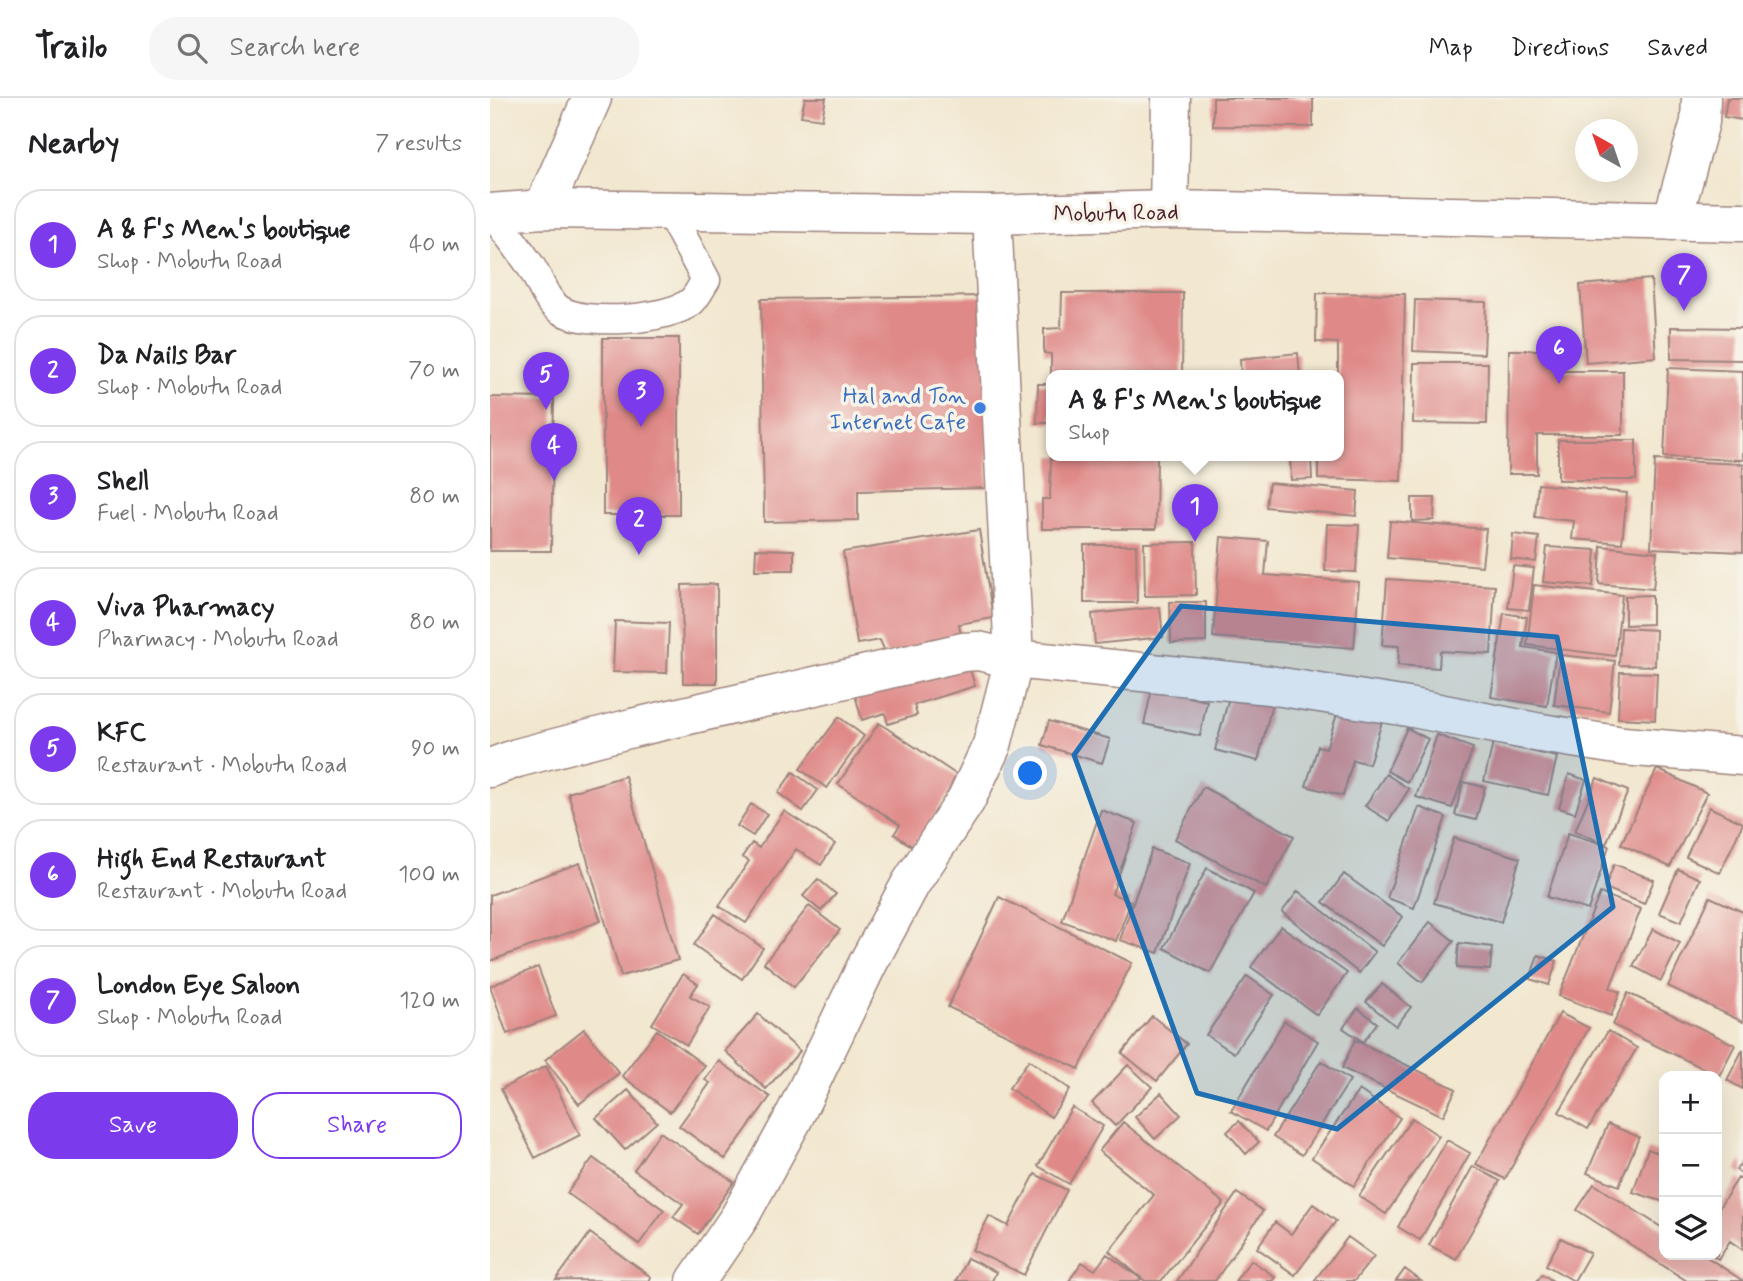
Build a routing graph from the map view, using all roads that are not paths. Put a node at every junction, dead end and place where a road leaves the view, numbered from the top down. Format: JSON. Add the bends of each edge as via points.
{"nodes":[{"id":1,"x":592,"y":98,"type":"edge"},
{"id":2,"x":1171,"y":98,"type":"edge"},
{"id":3,"x":1701,"y":98,"type":"edge"},
{"id":4,"x":543,"y":209,"type":"junction"},
{"id":5,"x":1168,"y":209,"type":"junction"},
{"id":6,"x":669,"y":211,"type":"junction"},
{"id":7,"x":490,"y":213,"type":"edge"},
{"id":8,"x":992,"y":215,"type":"junction"},
{"id":9,"x":1672,"y":222,"type":"junction"},
{"id":10,"x":1743,"y":222,"type":"edge"},
{"id":11,"x":1014,"y":659,"type":"junction"},
{"id":12,"x":1743,"y":756,"type":"edge"},
{"id":13,"x":490,"y":768,"type":"edge"},
{"id":14,"x":695,"y":1281,"type":"edge"}],
"edges":[{"from":1,"to":4,"type":"street"},
{"from":2,"to":5,"type":"street"},
{"from":3,"to":9,"type":"street","via":[[1700,122]]},
{"from":4,"to":6,"type":"street","name":"Mobutu Road"},
{"from":4,"to":7,"type":"street","name":"Mobutu Road"},
{"from":5,"to":8,"type":"street","name":"Mobutu Road"},
{"from":5,"to":9,"type":"street","name":"Mobutu Road"},
{"from":6,"to":7,"type":"lane","via":[[706,280],[692,301],[671,313],[647,318],[587,318],[560,310]]},
{"from":6,"to":8,"type":"street","name":"Mobutu Road"},
{"from":8,"to":11,"type":"street"},
{"from":9,"to":10,"type":"street","name":"Mobutu Road"},
{"from":11,"to":12,"type":"street","via":[[1269,685],[1623,746]]},
{"from":11,"to":13,"type":"street","via":[[963,652],[632,729]]},
{"from":11,"to":14,"type":"street","via":[[992,745],[966,800],[911,883],[785,1133],[739,1217]]}]}
